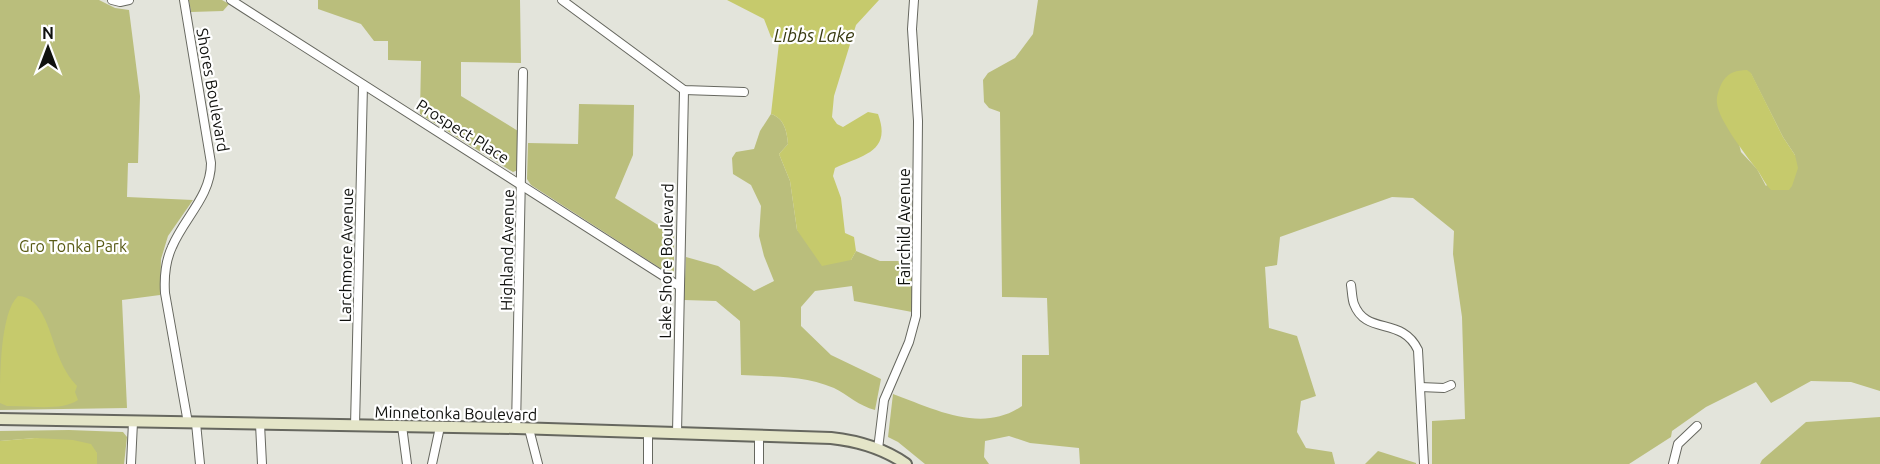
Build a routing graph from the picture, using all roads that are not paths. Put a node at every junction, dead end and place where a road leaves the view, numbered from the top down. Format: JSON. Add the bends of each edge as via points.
{"nodes":[{"id":1,"x":112,"y":0,"type":"edge"},
{"id":2,"x":128,"y":0,"type":"edge"},
{"id":3,"x":184,"y":0,"type":"edge"},
{"id":4,"x":231,"y":0,"type":"edge"},
{"id":5,"x":562,"y":0,"type":"edge"},
{"id":6,"x":914,"y":0,"type":"edge"},
{"id":7,"x":523,"y":72,"type":"dead end"},
{"id":8,"x":363,"y":85,"type":"junction"},
{"id":9,"x":684,"y":90,"type":"junction"},
{"id":10,"x":744,"y":92,"type":"dead end"},
{"id":11,"x":522,"y":184,"type":"junction"},
{"id":12,"x":1351,"y":285,"type":"dead end"},
{"id":13,"x":679,"y":286,"type":"junction"},
{"id":14,"x":1451,"y":385,"type":"dead end"},
{"id":15,"x":1420,"y":387,"type":"junction"},
{"id":16,"x":0,"y":419,"type":"edge"},
{"id":17,"x":134,"y":422,"type":"junction"},
{"id":18,"x":192,"y":423,"type":"junction"},
{"id":19,"x":260,"y":424,"type":"junction"},
{"id":20,"x":355,"y":426,"type":"junction"},
{"id":21,"x":402,"y":426,"type":"junction"},
{"id":22,"x":1697,"y":426,"type":"dead end"},
{"id":23,"x":440,"y":427,"type":"junction"},
{"id":24,"x":516,"y":428,"type":"junction"},
{"id":25,"x":529,"y":429,"type":"junction"},
{"id":26,"x":648,"y":432,"type":"junction"},
{"id":27,"x":676,"y":433,"type":"junction"},
{"id":28,"x":759,"y":435,"type":"junction"},
{"id":29,"x":878,"y":449,"type":"junction"},
{"id":30,"x":131,"y":464,"type":"edge"},
{"id":31,"x":200,"y":464,"type":"edge"},
{"id":32,"x":262,"y":464,"type":"edge"},
{"id":33,"x":407,"y":464,"type":"edge"},
{"id":34,"x":432,"y":464,"type":"edge"},
{"id":35,"x":538,"y":464,"type":"edge"},
{"id":36,"x":648,"y":464,"type":"edge"},
{"id":37,"x":759,"y":464,"type":"edge"},
{"id":38,"x":906,"y":464,"type":"edge"},
{"id":39,"x":1424,"y":464,"type":"edge"},
{"id":40,"x":1673,"y":464,"type":"edge"}],
"edges":[{"from":1,"to":2,"type":"street"},
{"from":3,"to":18,"type":"street","name":"Shores Boulevard","via":[[211,175],[208,187],[171,249],[164,278]]},
{"from":4,"to":8,"type":"street","name":"Prospect Place"},
{"from":5,"to":9,"type":"street"},
{"from":6,"to":29,"type":"street","name":"Fairchild Avenue","via":[[918,121],[916,316],[884,400]]},
{"from":7,"to":11,"type":"street","name":"Highland Avenue"},
{"from":8,"to":11,"type":"street","name":"Prospect Place"},
{"from":8,"to":20,"type":"street","name":"Larchmore Avenue"},
{"from":9,"to":10,"type":"street"},
{"from":9,"to":13,"type":"street","name":"Lake Shore Boulevard"},
{"from":11,"to":13,"type":"street","name":"Prospect Place"},
{"from":11,"to":24,"type":"street","name":"Highland Avenue"},
{"from":12,"to":15,"type":"street","via":[[1354,305],[1368,320],[1397,328],[1413,341],[1418,350]]},
{"from":13,"to":27,"type":"street","name":"Lake Shore Boulevard"},
{"from":14,"to":15,"type":"street"},
{"from":15,"to":39,"type":"street"},
{"from":16,"to":17,"type":"main road","name":"Minnetonka Boulevard"},
{"from":17,"to":18,"type":"main road","name":"Minnetonka Boulevard"},
{"from":17,"to":30,"type":"street"},
{"from":18,"to":19,"type":"main road","name":"Minnetonka Boulevard"},
{"from":18,"to":31,"type":"street","name":"Shores Boulevard"},
{"from":19,"to":20,"type":"main road","name":"Minnetonka Boulevard"},
{"from":19,"to":32,"type":"street"},
{"from":20,"to":21,"type":"main road","name":"Minnetonka Boulevard"},
{"from":21,"to":23,"type":"main road","name":"Minnetonka Boulevard"},
{"from":21,"to":33,"type":"street"},
{"from":22,"to":40,"type":"street","via":[[1678,444]]},
{"from":23,"to":24,"type":"main road","name":"Minnetonka Boulevard"},
{"from":23,"to":34,"type":"street"},
{"from":24,"to":25,"type":"main road","name":"Minnetonka Boulevard"},
{"from":25,"to":26,"type":"main road","name":"Minnetonka Boulevard"},
{"from":25,"to":35,"type":"street"},
{"from":26,"to":27,"type":"main road","name":"Minnetonka Boulevard"},
{"from":26,"to":36,"type":"street"},
{"from":27,"to":28,"type":"main road","name":"Minnetonka Boulevard"},
{"from":28,"to":29,"type":"main road","name":"Minnetonka Boulevard","via":[[851,440]]},
{"from":28,"to":37,"type":"street"},
{"from":29,"to":38,"type":"main road","name":"Minnetonka Boulevard"}]}
